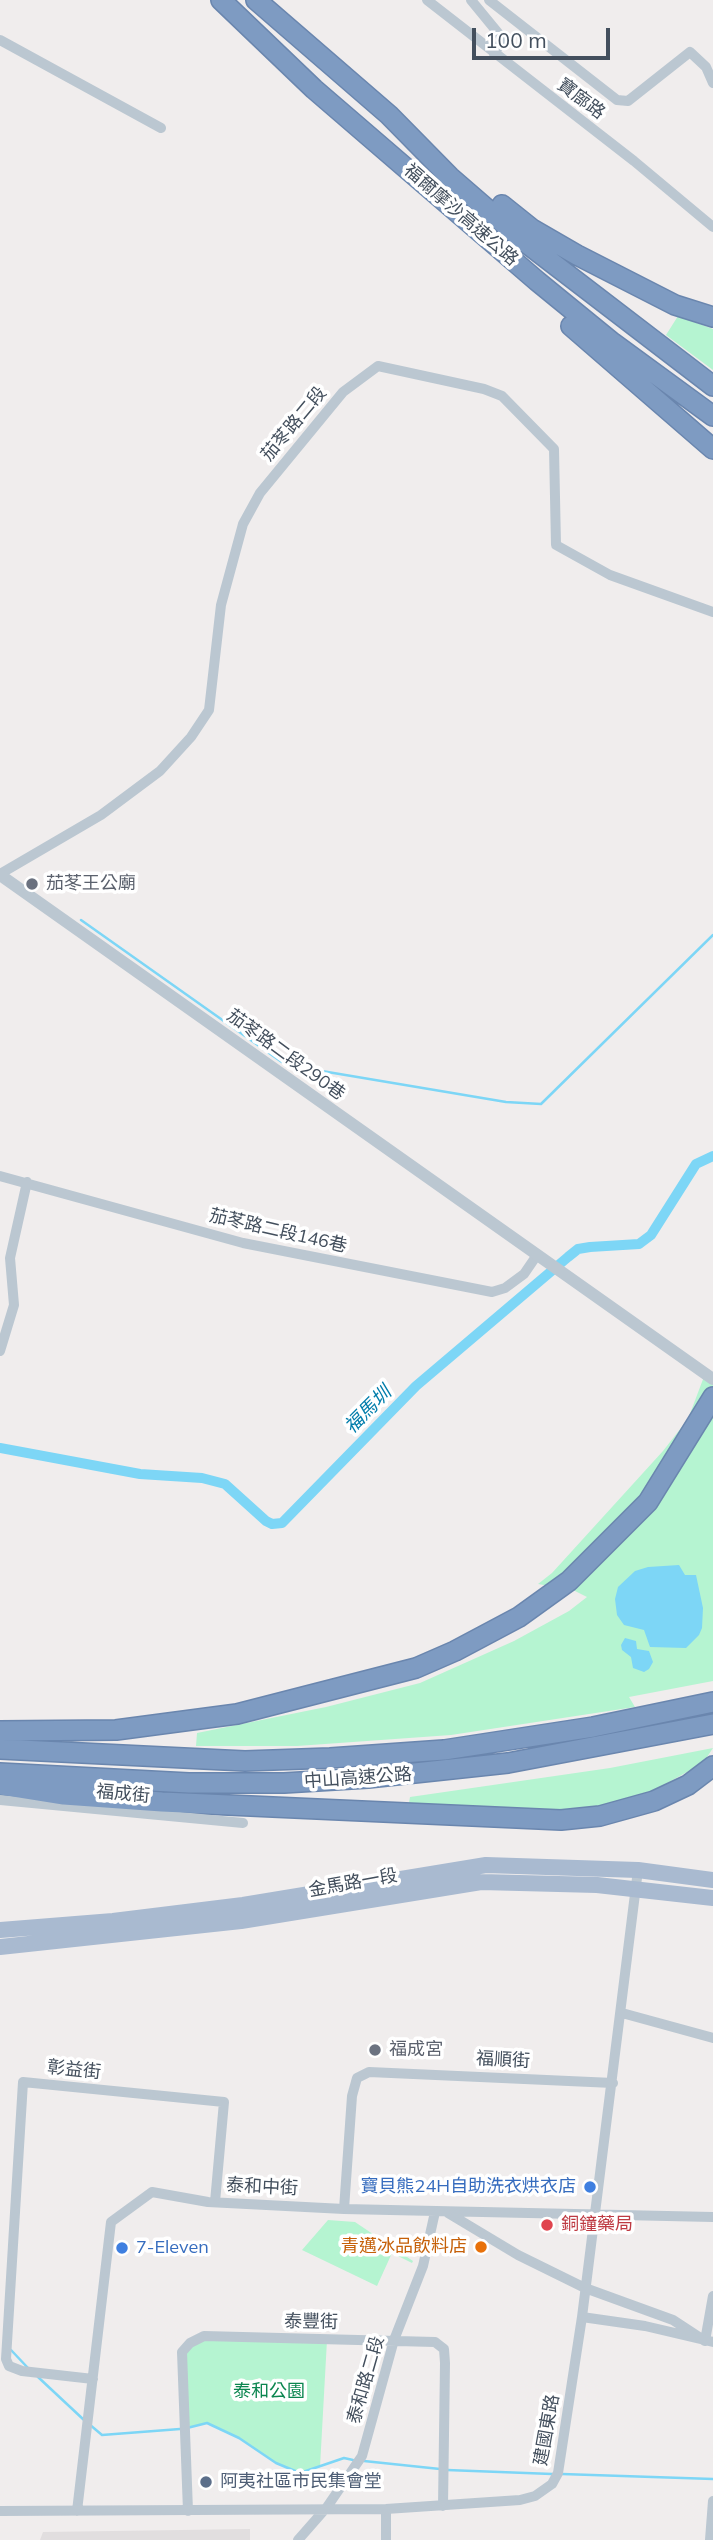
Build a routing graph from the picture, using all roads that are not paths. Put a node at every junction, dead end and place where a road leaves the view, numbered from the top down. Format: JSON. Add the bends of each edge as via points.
{"nodes":[{"id":1,"x":221,"y":0,"type":"edge"},
{"id":2,"x":256,"y":0,"type":"edge"},
{"id":3,"x":427,"y":0,"type":"edge"},
{"id":4,"x":471,"y":0,"type":"edge"},
{"id":5,"x":489,"y":0,"type":"edge"},
{"id":6,"x":0,"y":40,"type":"edge"},
{"id":7,"x":494,"y":54,"type":"junction"},
{"id":8,"x":713,"y":83,"type":"edge"},
{"id":9,"x":389,"y":115,"type":"junction"},
{"id":10,"x":161,"y":128,"type":"dead end"},
{"id":11,"x":390,"y":155,"type":"junction"},
{"id":12,"x":713,"y":227,"type":"edge"},
{"id":13,"x":713,"y":317,"type":"edge"},
{"id":14,"x":713,"y":386,"type":"edge"},
{"id":15,"x":713,"y":416,"type":"edge"},
{"id":16,"x":713,"y":449,"type":"edge"},
{"id":17,"x":713,"y":612,"type":"edge"},
{"id":18,"x":0,"y":874,"type":"edge"},
{"id":19,"x":0,"y":1176,"type":"edge"},
{"id":20,"x":27,"y":1182,"type":"junction"},
{"id":21,"x":537,"y":1255,"type":"junction"},
{"id":22,"x":0,"y":1350,"type":"edge"},
{"id":23,"x":713,"y":1379,"type":"edge"},
{"id":24,"x":713,"y":1396,"type":"edge"},
{"id":25,"x":713,"y":1702,"type":"edge"},
{"id":26,"x":713,"y":1724,"type":"edge"},
{"id":27,"x":0,"y":1731,"type":"edge"},
{"id":28,"x":0,"y":1749,"type":"edge"},
{"id":29,"x":713,"y":1766,"type":"edge"},
{"id":30,"x":0,"y":1773,"type":"edge"},
{"id":31,"x":0,"y":1786,"type":"edge"},
{"id":32,"x":0,"y":1800,"type":"edge"},
{"id":33,"x":243,"y":1822,"type":"dead end"},
{"id":34,"x":638,"y":1870,"type":"junction"},
{"id":35,"x":713,"y":1880,"type":"edge"},
{"id":36,"x":638,"y":1888,"type":"junction"},
{"id":37,"x":713,"y":1898,"type":"edge"},
{"id":38,"x":0,"y":1930,"type":"edge"},
{"id":39,"x":0,"y":1947,"type":"edge"},
{"id":40,"x":622,"y":2013,"type":"junction"},
{"id":41,"x":713,"y":2038,"type":"edge"},
{"id":42,"x":613,"y":2082,"type":"junction"},
{"id":43,"x":215,"y":2202,"type":"junction"},
{"id":44,"x":344,"y":2208,"type":"junction"},
{"id":45,"x":440,"y":2212,"type":"junction"},
{"id":46,"x":593,"y":2216,"type":"junction"},
{"id":47,"x":713,"y":2217,"type":"edge"},
{"id":48,"x":585,"y":2288,"type":"junction"},
{"id":49,"x":713,"y":2296,"type":"edge"},
{"id":50,"x":582,"y":2317,"type":"junction"},
{"id":51,"x":394,"y":2340,"type":"junction"},
{"id":52,"x":709,"y":2341,"type":"edge"},
{"id":53,"x":93,"y":2379,"type":"junction"},
{"id":54,"x":713,"y":2501,"type":"edge"},
{"id":55,"x":443,"y":2506,"type":"junction"},
{"id":56,"x":327,"y":2507,"type":"junction"},
{"id":57,"x":386,"y":2509,"type":"junction"},
{"id":58,"x":0,"y":2511,"type":"edge"},
{"id":59,"x":77,"y":2511,"type":"junction"},
{"id":60,"x":188,"y":2511,"type":"junction"},
{"id":61,"x":298,"y":2540,"type":"edge"},
{"id":62,"x":386,"y":2540,"type":"edge"},
{"id":63,"x":710,"y":2540,"type":"edge"}],
"edges":[{"from":1,"to":11,"type":"highway","name":"福爾摩沙高速公路"},
{"from":2,"to":9,"type":"highway","name":"福爾摩沙高速公路"},
{"from":3,"to":7,"type":"street","name":"寶廍路"},
{"from":4,"to":7,"type":"street","via":[[503,39]]},
{"from":5,"to":8,"type":"street","via":[[617,100],[628,101],[690,52],[706,67]]},
{"from":6,"to":10,"type":"street"},
{"from":7,"to":12,"type":"street","name":"寶廍路"},
{"from":9,"to":13,"type":"highway","via":[[532,229],[675,305]]},
{"from":9,"to":14,"type":"highway","name":"福爾摩沙高速公路","via":[[450,177],[525,242]]},
{"from":11,"to":15,"type":"highway","name":"福爾摩沙高速公路","via":[[613,343]]},
{"from":11,"to":16,"type":"highway","via":[[466,234]]},
{"from":17,"to":18,"type":"street","name":"茄苳路二段","via":[[610,575],[556,545],[554,449],[502,396],[378,366],[343,392],[260,493],[243,524],[221,605],[209,710],[191,737],[160,771],[101,815]]},
{"from":18,"to":21,"type":"street","name":"茄苳路二段290巷"},
{"from":19,"to":20,"type":"street","name":"茄苳路二段146巷"},
{"from":20,"to":21,"type":"street","name":"茄苳路二段146巷","via":[[243,1243],[492,1293],[524,1274]]},
{"from":20,"to":22,"type":"street","via":[[10,1258],[14,1305]]},
{"from":21,"to":23,"type":"street","name":"茄苳路二段290巷"},
{"from":24,"to":27,"type":"highway","via":[[648,1502],[569,1581],[519,1616],[416,1668],[282,1704],[142,1728]]},
{"from":25,"to":28,"type":"highway","name":"中山高速公路","via":[[457,1748],[330,1758],[220,1760]]},
{"from":26,"to":30,"type":"highway","name":"中山高速公路","via":[[508,1763],[368,1778],[189,1783]]},
{"from":29,"to":31,"type":"highway","via":[[688,1785],[654,1801],[600,1816],[561,1819],[162,1802]]},
{"from":32,"to":33,"type":"street","name":"福成街"},
{"from":34,"to":35,"type":"main road","name":"金馬路一段"},
{"from":34,"to":36,"type":"street","name":"建國東路"},
{"from":34,"to":38,"type":"main road","name":"金馬路一段","via":[[472,1866],[243,1905]]},
{"from":36,"to":37,"type":"main road","name":"金馬路一段"},
{"from":36,"to":39,"type":"main road","name":"金馬路一段","via":[[481,1881],[240,1922]]},
{"from":36,"to":40,"type":"street","name":"建國東路"},
{"from":40,"to":41,"type":"street"},
{"from":40,"to":42,"type":"street","name":"建國東路"},
{"from":42,"to":44,"type":"street","name":"福順街","via":[[369,2072],[357,2078],[352,2096]]},
{"from":42,"to":46,"type":"street","name":"建國東路"},
{"from":43,"to":44,"type":"street","name":"泰和中街"},
{"from":43,"to":53,"type":"street","name":"泰和中街","via":[[152,2192],[111,2222]]},
{"from":43,"to":53,"type":"street","name":"彰益街","via":[[225,2102],[23,2082],[6,2354],[9,2367]]},
{"from":44,"to":45,"type":"street","name":"泰和中街"},
{"from":45,"to":46,"type":"street","name":"泰和中街"},
{"from":45,"to":48,"type":"street"},
{"from":45,"to":51,"type":"street","name":"泰和路二段"},
{"from":46,"to":47,"type":"street","name":"泰和中街"},
{"from":46,"to":48,"type":"street","name":"建國東路"},
{"from":48,"to":50,"type":"street","name":"建國東路"},
{"from":48,"to":52,"type":"street","via":[[673,2320]]},
{"from":49,"to":52,"type":"street"},
{"from":50,"to":52,"type":"street"},
{"from":50,"to":55,"type":"street","name":"建國東路","via":[[552,2484],[520,2500]]},
{"from":51,"to":55,"type":"street","name":"泰豐街","via":[[435,2342],[444,2349]]},
{"from":51,"to":56,"type":"street","name":"泰和路二段","via":[[359,2462]]},
{"from":51,"to":60,"type":"street","name":"泰豐街","via":[[204,2336],[190,2343],[182,2352]]},
{"from":53,"to":59,"type":"street","name":"泰和中街"},
{"from":54,"to":63,"type":"street"},
{"from":55,"to":57,"type":"street","name":"建國東路"},
{"from":56,"to":57,"type":"street","name":"建國東路"},
{"from":56,"to":60,"type":"street","name":"建國東路"},
{"from":56,"to":61,"type":"street","name":"泰和路二段"},
{"from":57,"to":62,"type":"street"},
{"from":58,"to":59,"type":"street","name":"建國東路"},
{"from":59,"to":60,"type":"street","name":"建國東路"}]}
